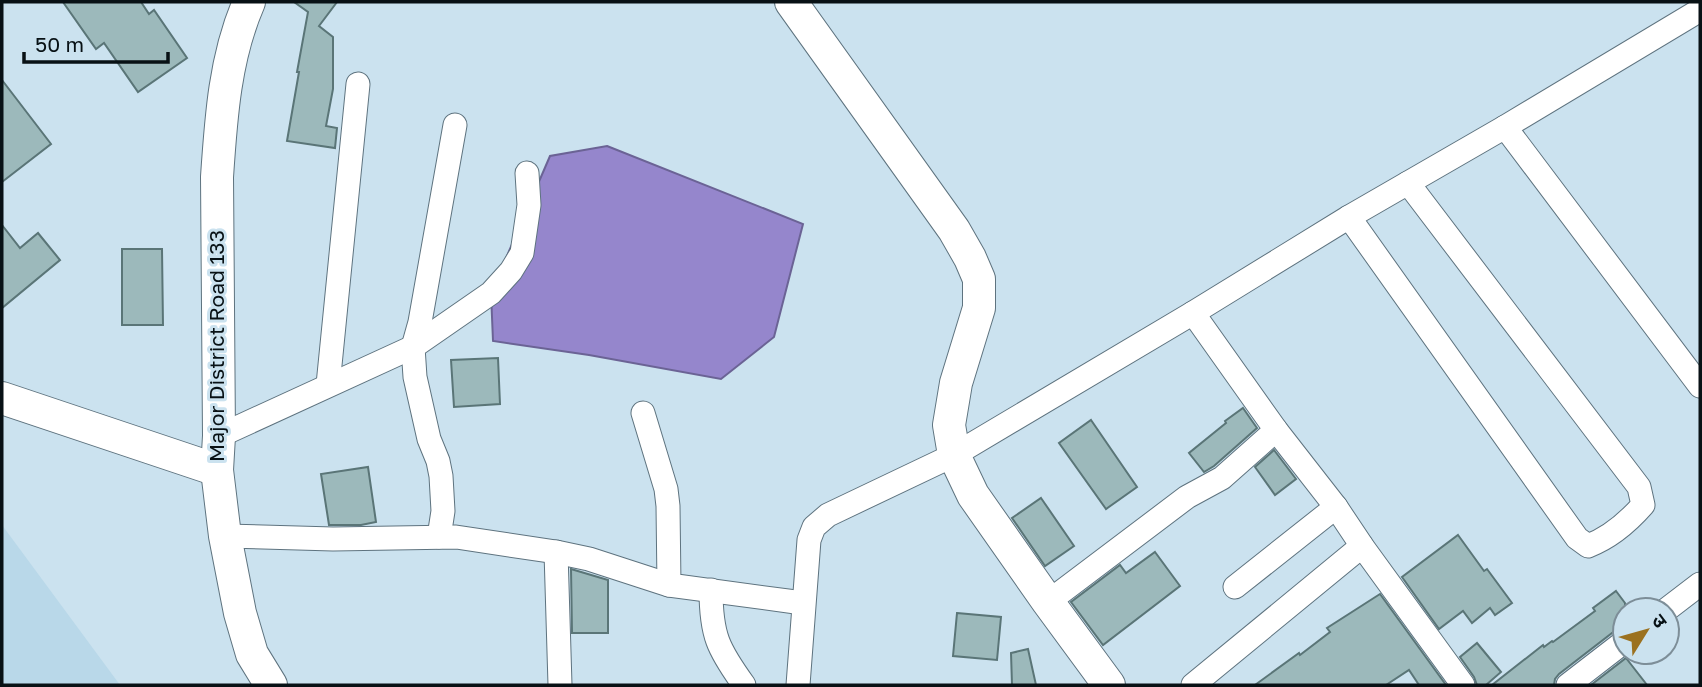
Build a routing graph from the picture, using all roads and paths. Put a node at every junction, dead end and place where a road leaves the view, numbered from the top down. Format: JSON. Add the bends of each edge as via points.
{"nodes":[{"id":1,"x":249,"y":2,"type":"edge"},
{"id":2,"x":791,"y":2,"type":"edge"},
{"id":3,"x":1700,"y":10,"type":"edge"},
{"id":4,"x":358,"y":84,"type":"dead end"},
{"id":5,"x":455,"y":125,"type":"dead end"},
{"id":6,"x":1505,"y":127,"type":"junction"},
{"id":7,"x":527,"y":173,"type":"dead end"},
{"id":8,"x":1408,"y":183,"type":"junction"},
{"id":9,"x":1349,"y":217,"type":"junction"},
{"id":10,"x":1193,"y":313,"type":"junction"},
{"id":11,"x":412,"y":347,"type":"junction"},
{"id":12,"x":328,"y":386,"type":"junction"},
{"id":13,"x":1700,"y":386,"type":"edge"},
{"id":14,"x":2,"y":398,"type":"edge"},
{"id":15,"x":643,"y":412,"type":"dead end"},
{"id":16,"x":1276,"y":430,"type":"junction"},
{"id":17,"x":219,"y":436,"type":"junction"},
{"id":18,"x":954,"y":455,"type":"junction"},
{"id":19,"x":217,"y":470,"type":"junction"},
{"id":20,"x":1336,"y":507,"type":"junction"},
{"id":21,"x":225,"y":536,"type":"junction"},
{"id":22,"x":439,"y":537,"type":"junction"},
{"id":23,"x":1362,"y":546,"type":"junction"},
{"id":24,"x":556,"y":552,"type":"junction"},
{"id":25,"x":1700,"y":584,"type":"edge"},
{"id":26,"x":668,"y":585,"type":"junction"},
{"id":27,"x":1235,"y":587,"type":"dead end"},
{"id":28,"x":711,"y":590,"type":"junction"},
{"id":29,"x":1681,"y":599,"type":"edge"},
{"id":30,"x":803,"y":603,"type":"junction"},
{"id":31,"x":1048,"y":603,"type":"junction"},
{"id":32,"x":1611,"y":652,"type":"edge"},
{"id":33,"x":271,"y":685,"type":"edge"},
{"id":34,"x":560,"y":685,"type":"edge"},
{"id":35,"x":744,"y":685,"type":"edge"},
{"id":36,"x":798,"y":685,"type":"edge"},
{"id":37,"x":1110,"y":685,"type":"edge"},
{"id":38,"x":1194,"y":685,"type":"edge"},
{"id":39,"x":1464,"y":685,"type":"edge"},
{"id":40,"x":1568,"y":685,"type":"edge"}],
"edges":[{"from":1,"to":17,"type":"street","name":"Major District Road 133","via":[[236,38],[219,138]]},
{"from":2,"to":18,"type":"street","via":[[954,230],[979,279],[979,308],[956,383],[949,425]]},
{"from":3,"to":6,"type":"street"},
{"from":4,"to":12,"type":"street"},
{"from":5,"to":11,"type":"street"},
{"from":6,"to":8,"type":"street"},
{"from":6,"to":13,"type":"street"},
{"from":7,"to":11,"type":"street","via":[[529,205],[522,253],[511,271],[491,293]]},
{"from":8,"to":9,"type":"street"},
{"from":8,"to":9,"type":"street","via":[[1639,487],[1643,505],[1601,541],[1588,547],[1577,538]]},
{"from":9,"to":10,"type":"street"},
{"from":10,"to":16,"type":"street"},
{"from":10,"to":18,"type":"street"},
{"from":11,"to":12,"type":"street"},
{"from":11,"to":22,"type":"street","via":[[415,377],[441,477]]},
{"from":12,"to":17,"type":"street"},
{"from":14,"to":19,"type":"street"},
{"from":15,"to":26,"type":"street","via":[[666,489]]},
{"from":16,"to":20,"type":"street"},
{"from":16,"to":31,"type":"street","via":[[1222,478],[1187,497]]},
{"from":17,"to":19,"type":"street","name":"Major District Road 133"},
{"from":18,"to":30,"type":"street","via":[[828,515],[814,527],[808,540]]},
{"from":18,"to":31,"type":"street","via":[[973,495]]},
{"from":19,"to":21,"type":"street","name":"Major District Road 133"},
{"from":20,"to":23,"type":"street"},
{"from":20,"to":27,"type":"street"},
{"from":21,"to":22,"type":"street"},
{"from":21,"to":33,"type":"street","name":"Major District Road 133","via":[[249,644]]},
{"from":22,"to":24,"type":"street"},
{"from":23,"to":38,"type":"street"},
{"from":23,"to":39,"type":"street"},
{"from":24,"to":26,"type":"street"},
{"from":24,"to":34,"type":"street"},
{"from":25,"to":29,"type":"street"},
{"from":26,"to":28,"type":"street"},
{"from":28,"to":30,"type":"street"},
{"from":28,"to":35,"type":"street","via":[[711,618],[718,644]]},
{"from":30,"to":36,"type":"street"},
{"from":31,"to":37,"type":"street"},
{"from":32,"to":40,"type":"street"}]}
